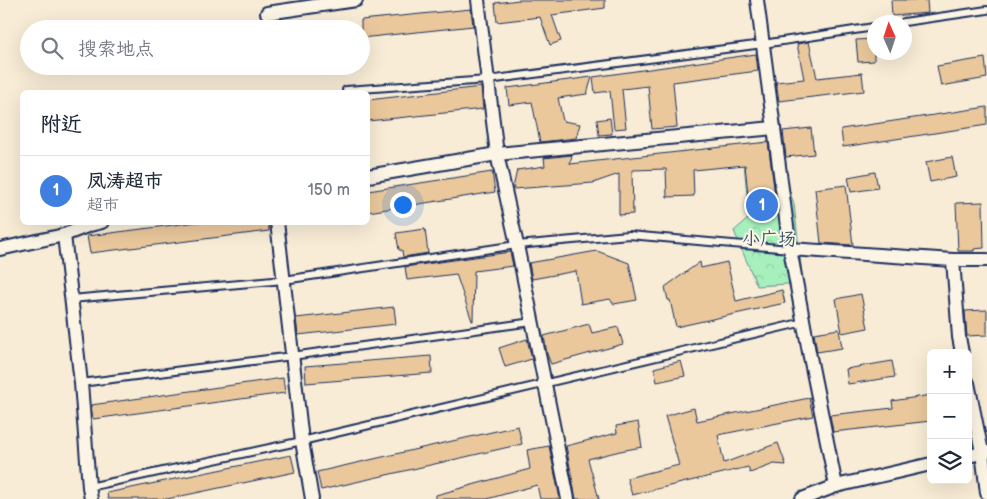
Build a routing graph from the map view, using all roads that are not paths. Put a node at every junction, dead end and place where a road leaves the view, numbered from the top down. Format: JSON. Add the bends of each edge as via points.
{"nodes":[{"id":1,"x":356,"y":0,"type":"edge"},
{"id":2,"x":478,"y":0,"type":"edge"},
{"id":3,"x":758,"y":0,"type":"edge"},
{"id":4,"x":987,"y":10,"type":"edge"},
{"id":5,"x":267,"y":13,"type":"dead end"},
{"id":6,"x":912,"y":21,"type":"edge"},
{"id":7,"x":867,"y":28,"type":"edge"},
{"id":8,"x":763,"y":44,"type":"junction"},
{"id":9,"x":488,"y":80,"type":"junction"},
{"id":10,"x":346,"y":90,"type":"dead end"},
{"id":11,"x":774,"y":128,"type":"junction"},
{"id":12,"x":497,"y":154,"type":"junction"},
{"id":13,"x":370,"y":176,"type":"edge"},
{"id":14,"x":90,"y":225,"type":"edge"},
{"id":15,"x":277,"y":225,"type":"edge"},
{"id":16,"x":64,"y":235,"type":"junction"},
{"id":17,"x":517,"y":245,"type":"junction"},
{"id":18,"x":0,"y":249,"type":"edge"},
{"id":19,"x":790,"y":249,"type":"junction"},
{"id":20,"x":953,"y":260,"type":"junction"},
{"id":21,"x":987,"y":260,"type":"edge"},
{"id":22,"x":284,"y":280,"type":"junction"},
{"id":23,"x":70,"y":299,"type":"junction"},
{"id":24,"x":532,"y":322,"type":"junction"},
{"id":25,"x":804,"y":322,"type":"junction"},
{"id":26,"x":961,"y":349,"type":"edge"},
{"id":27,"x":292,"y":356,"type":"junction"},
{"id":28,"x":80,"y":383,"type":"junction"},
{"id":29,"x":545,"y":383,"type":"junction"},
{"id":30,"x":971,"y":394,"type":"edge"},
{"id":31,"x":302,"y":441,"type":"junction"},
{"id":32,"x":985,"y":452,"type":"edge"},
{"id":33,"x":972,"y":455,"type":"edge"},
{"id":34,"x":927,"y":465,"type":"edge"},
{"id":35,"x":836,"y":486,"type":"junction"},
{"id":36,"x":90,"y":493,"type":"edge"},
{"id":37,"x":987,"y":493,"type":"edge"},
{"id":38,"x":312,"y":499,"type":"edge"},
{"id":39,"x":568,"y":499,"type":"edge"},
{"id":40,"x":802,"y":499,"type":"edge"}],
"edges":[{"from":1,"to":5,"type":"street"},
{"from":2,"to":9,"type":"street"},
{"from":3,"to":8,"type":"street"},
{"from":4,"to":6,"type":"lane"},
{"from":7,"to":8,"type":"lane"},
{"from":8,"to":9,"type":"lane"},
{"from":8,"to":11,"type":"street"},
{"from":9,"to":10,"type":"lane"},
{"from":9,"to":12,"type":"street"},
{"from":11,"to":12,"type":"street"},
{"from":11,"to":19,"type":"street"},
{"from":12,"to":13,"type":"street"},
{"from":12,"to":17,"type":"street"},
{"from":14,"to":16,"type":"street"},
{"from":15,"to":22,"type":"street"},
{"from":16,"to":18,"type":"street"},
{"from":16,"to":23,"type":"street"},
{"from":17,"to":19,"type":"lane","via":[[629,235]]},
{"from":17,"to":22,"type":"lane"},
{"from":17,"to":24,"type":"street"},
{"from":19,"to":20,"type":"street"},
{"from":19,"to":25,"type":"street"},
{"from":20,"to":21,"type":"street"},
{"from":20,"to":26,"type":"street"},
{"from":22,"to":23,"type":"lane"},
{"from":22,"to":27,"type":"street"},
{"from":23,"to":28,"type":"street"},
{"from":24,"to":27,"type":"lane"},
{"from":24,"to":29,"type":"street"},
{"from":25,"to":29,"type":"lane"},
{"from":25,"to":35,"type":"street"},
{"from":27,"to":28,"type":"lane"},
{"from":27,"to":31,"type":"street"},
{"from":28,"to":36,"type":"street"},
{"from":29,"to":31,"type":"lane"},
{"from":29,"to":39,"type":"street"},
{"from":30,"to":32,"type":"street"},
{"from":31,"to":36,"type":"lane"},
{"from":31,"to":38,"type":"street"},
{"from":32,"to":33,"type":"street"},
{"from":32,"to":37,"type":"street"},
{"from":34,"to":35,"type":"street"},
{"from":35,"to":40,"type":"street"}]}
